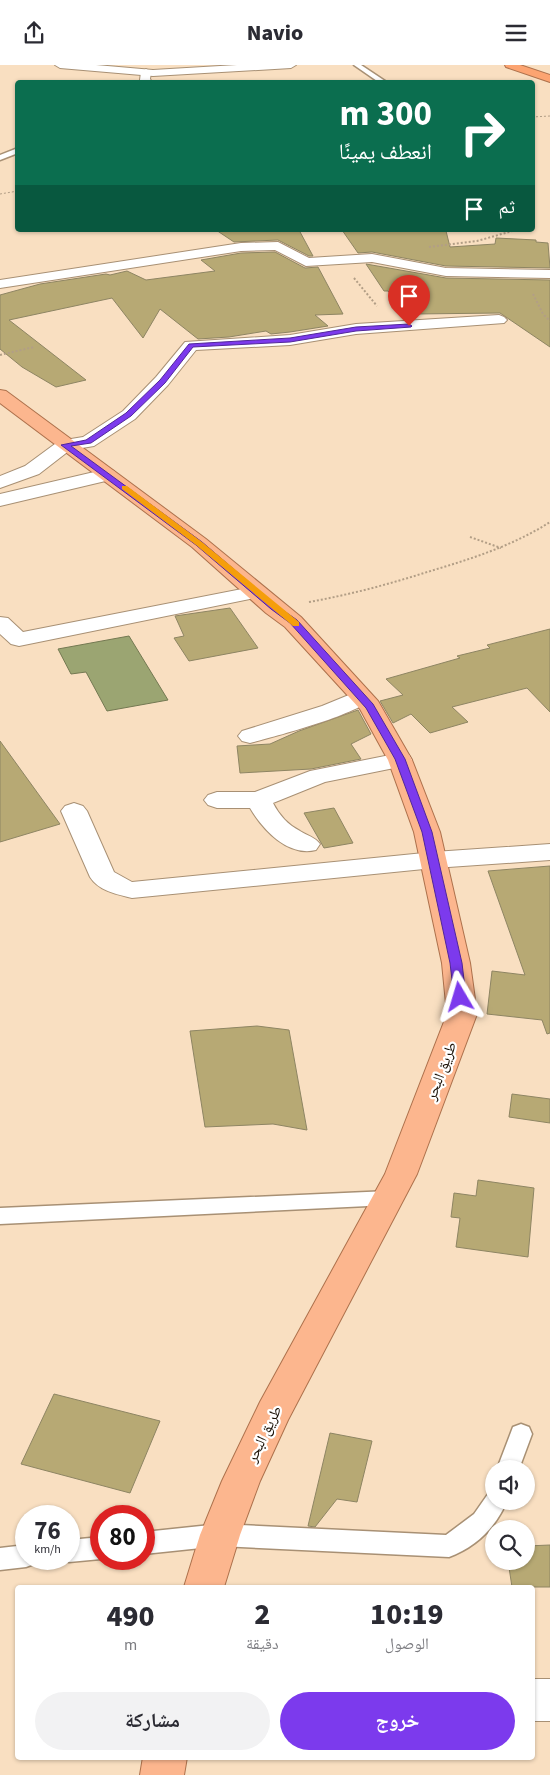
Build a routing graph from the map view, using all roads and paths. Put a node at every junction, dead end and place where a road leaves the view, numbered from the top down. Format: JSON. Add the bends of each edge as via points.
{"nodes":[{"id":1,"x":60,"y":65,"type":"edge"},
{"id":2,"x":292,"y":65,"type":"edge"},
{"id":3,"x":357,"y":65,"type":"edge"},
{"id":4,"x":510,"y":65,"type":"edge"},
{"id":5,"x":539,"y":65,"type":"edge"},
{"id":6,"x":550,"y":70,"type":"edge"},
{"id":7,"x":147,"y":77,"type":"edge"},
{"id":8,"x":550,"y":79,"type":"edge"},
{"id":9,"x":380,"y":80,"type":"edge"},
{"id":10,"x":550,"y":116,"type":"edge"},
{"id":11,"x":535,"y":117,"type":"edge"},
{"id":12,"x":15,"y":151,"type":"edge"},
{"id":13,"x":0,"y":158,"type":"edge"},
{"id":14,"x":15,"y":192,"type":"edge"},
{"id":15,"x":0,"y":194,"type":"edge"},
{"id":16,"x":509,"y":232,"type":"edge"},
{"id":17,"x":425,"y":248,"type":"dead end"},
{"id":18,"x":314,"y":262,"type":"junction"},
{"id":19,"x":533,"y":273,"type":"junction"},
{"id":20,"x":550,"y":274,"type":"edge"},
{"id":21,"x":0,"y":284,"type":"edge"},
{"id":22,"x":380,"y":310,"type":"dead end"},
{"id":23,"x":500,"y":320,"type":"dead end"},
{"id":24,"x":550,"y":321,"type":"edge"},
{"id":25,"x":34,"y":347,"type":"dead end"},
{"id":26,"x":0,"y":355,"type":"edge"},
{"id":27,"x":0,"y":395,"type":"edge"},
{"id":28,"x":65,"y":445,"type":"junction"},
{"id":29,"x":107,"y":475,"type":"junction"},
{"id":30,"x":0,"y":482,"type":"edge"},
{"id":31,"x":0,"y":500,"type":"edge"},
{"id":32,"x":550,"y":522,"type":"edge"},
{"id":33,"x":470,"y":537,"type":"dead end"},
{"id":34,"x":501,"y":548,"type":"junction"},
{"id":35,"x":265,"y":600,"type":"junction"},
{"id":36,"x":0,"y":623,"type":"edge"},
{"id":37,"x":362,"y":697,"type":"junction"},
{"id":38,"x":250,"y":736,"type":"dead end"},
{"id":39,"x":400,"y":759,"type":"junction"},
{"id":40,"x":217,"y":799,"type":"dead end"},
{"id":41,"x":259,"y":800,"type":"junction"},
{"id":42,"x":74,"y":811,"type":"dead end"},
{"id":43,"x":307,"y":844,"type":"dead end"},
{"id":44,"x":550,"y":852,"type":"edge"},
{"id":45,"x":434,"y":860,"type":"junction"},
{"id":46,"x":388,"y":1198,"type":"junction"},
{"id":47,"x":0,"y":1216,"type":"edge"},
{"id":48,"x":521,"y":1435,"type":"dead end"},
{"id":49,"x":511,"y":1460,"type":"edge"},
{"id":50,"x":493,"y":1510,"type":"edge"},
{"id":51,"x":220,"y":1535,"type":"junction"},
{"id":52,"x":155,"y":1542,"type":"edge"},
{"id":53,"x":15,"y":1557,"type":"edge"},
{"id":54,"x":0,"y":1559,"type":"edge"},
{"id":55,"x":205,"y":1585,"type":"edge"},
{"id":56,"x":550,"y":1700,"type":"edge"},
{"id":57,"x":535,"y":1701,"type":"edge"},
{"id":58,"x":164,"y":1760,"type":"edge"},
{"id":59,"x":162,"y":1775,"type":"edge"}],
"edges":[{"from":1,"to":7,"type":"street"},
{"from":2,"to":7,"type":"street"},
{"from":3,"to":9,"type":"lane"},
{"from":4,"to":8,"type":"highway"},
{"from":5,"to":6,"type":"highway"},
{"from":10,"to":11,"type":"path"},
{"from":12,"to":13,"type":"lane"},
{"from":14,"to":15,"type":"path"},
{"from":16,"to":17,"type":"path","via":[[477,241]]},
{"from":18,"to":19,"type":"street","via":[[372,258],[446,272]]},
{"from":18,"to":21,"type":"street","via":[[300,260],[278,246],[259,245]]},
{"from":18,"to":22,"type":"path","via":[[354,278]]},
{"from":19,"to":20,"type":"street"},
{"from":19,"to":24,"type":"path","via":[[526,277],[527,282],[536,303]]},
{"from":23,"to":28,"type":"street","via":[[356,329],[257,343],[191,345],[129,415],[88,441]]},
{"from":25,"to":26,"type":"path"},
{"from":27,"to":28,"type":"highway","name":"طريق البحر"},
{"from":28,"to":29,"type":"highway","name":"طريق البحر"},
{"from":28,"to":30,"type":"street","via":[[32,470]]},
{"from":29,"to":31,"type":"street"},
{"from":29,"to":35,"type":"highway","name":"طريق البحر","via":[[199,543]]},
{"from":32,"to":34,"type":"path"},
{"from":33,"to":34,"type":"path"},
{"from":34,"to":35,"type":"path","via":[[330,599]]},
{"from":35,"to":36,"type":"street","via":[[19,639]]},
{"from":35,"to":37,"type":"highway","name":"طريق البحر","via":[[294,621]]},
{"from":37,"to":38,"type":"street","via":[[330,711]]},
{"from":37,"to":39,"type":"highway","name":"طريق البحر"},
{"from":39,"to":41,"type":"street","via":[[319,776]]},
{"from":39,"to":45,"type":"highway","name":"طريق البحر"},
{"from":40,"to":41,"type":"street"},
{"from":41,"to":43,"type":"street","via":[[268,818],[291,839]]},
{"from":42,"to":45,"type":"street","via":[[103,877],[116,886],[132,890]]},
{"from":44,"to":45,"type":"street"},
{"from":45,"to":46,"type":"highway","name":"طريق البحر","via":[[456,963],[462,1014],[401,1174]]},
{"from":46,"to":47,"type":"lane"},
{"from":46,"to":51,"type":"highway","name":"طريق البحر","via":[[273,1413]]},
{"from":48,"to":49,"type":"lane"},
{"from":50,"to":51,"type":"lane","via":[[469,1533],[449,1546]]},
{"from":51,"to":52,"type":"lane"},
{"from":51,"to":55,"type":"highway","name":"طريق البحر"},
{"from":53,"to":54,"type":"lane"},
{"from":56,"to":57,"type":"street"},
{"from":58,"to":59,"type":"highway"}]}
